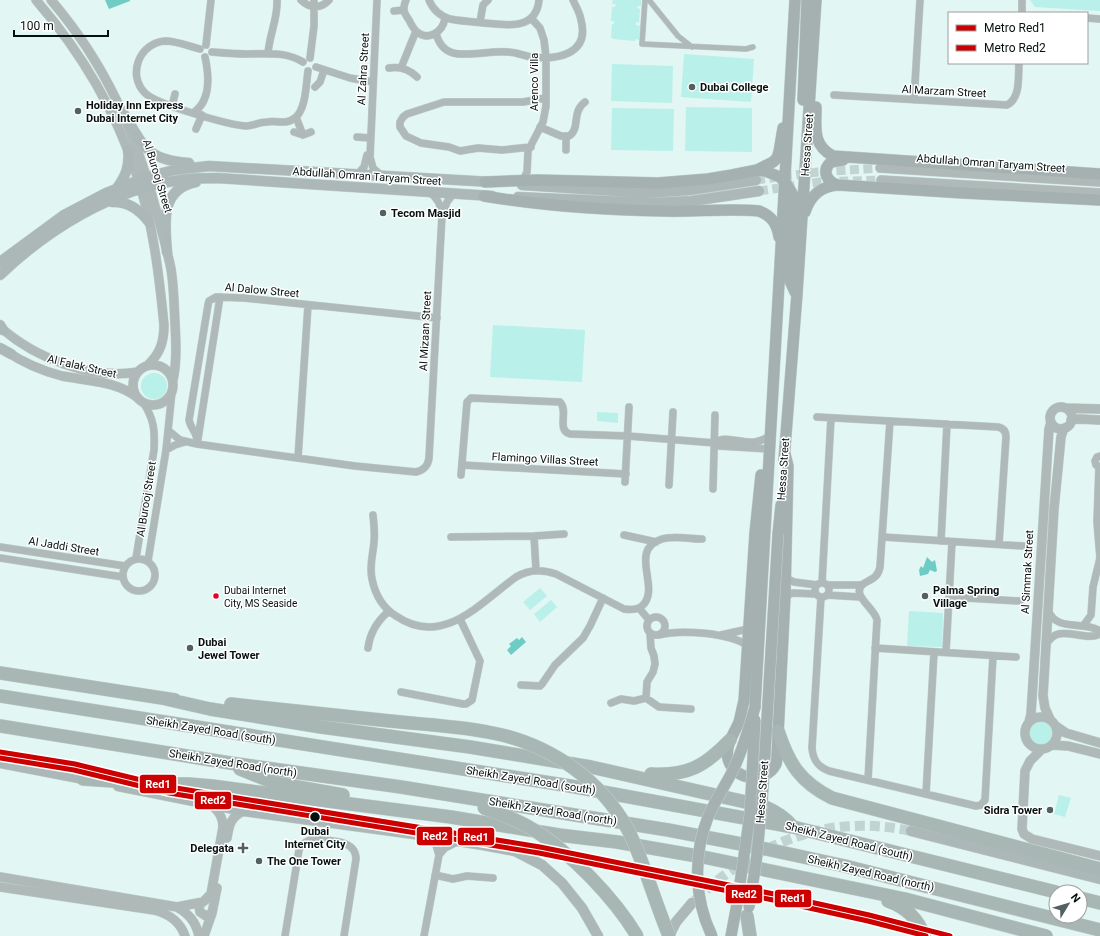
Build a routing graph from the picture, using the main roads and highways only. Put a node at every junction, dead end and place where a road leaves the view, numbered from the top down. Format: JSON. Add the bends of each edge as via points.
{"nodes":[{"id":1,"x":796,"y":0,"type":"edge"},
{"id":2,"x":807,"y":0,"type":"edge"},
{"id":3,"x":816,"y":0,"type":"edge"},
{"id":4,"x":813,"y":58,"type":"junction"},
{"id":5,"x":790,"y":113,"type":"junction"},
{"id":6,"x":124,"y":114,"type":"road end"},
{"id":7,"x":128,"y":150,"type":"road end"},
{"id":8,"x":806,"y":156,"type":"junction"},
{"id":9,"x":860,"y":158,"type":"junction"},
{"id":10,"x":209,"y":166,"type":"junction"},
{"id":11,"x":1100,"y":174,"type":"edge"},
{"id":12,"x":756,"y":175,"type":"junction"},
{"id":13,"x":217,"y":178,"type":"junction"},
{"id":14,"x":485,"y":182,"type":"junction"},
{"id":15,"x":786,"y":182,"type":"junction"},
{"id":16,"x":144,"y":183,"type":"junction"},
{"id":17,"x":838,"y":185,"type":"junction"},
{"id":18,"x":117,"y":188,"type":"junction"},
{"id":19,"x":759,"y":191,"type":"tunnel mouth"},
{"id":20,"x":484,"y":196,"type":"junction"},
{"id":21,"x":1100,"y":200,"type":"edge"},
{"id":22,"x":108,"y":202,"type":"junction"},
{"id":23,"x":149,"y":222,"type":"road end"},
{"id":24,"x":801,"y":228,"type":"junction"},
{"id":25,"x":167,"y":252,"type":"road end"},
{"id":26,"x":781,"y":252,"type":"junction"},
{"id":27,"x":0,"y":262,"type":"edge"},
{"id":28,"x":0,"y":275,"type":"edge"},
{"id":29,"x":797,"y":294,"type":"junction"},
{"id":30,"x":0,"y":347,"type":"edge"},
{"id":31,"x":11,"y":354,"type":"road end"},
{"id":32,"x":769,"y":452,"type":"junction"},
{"id":33,"x":785,"y":454,"type":"junction"},
{"id":34,"x":0,"y":673,"type":"edge"},
{"id":35,"x":0,"y":696,"type":"edge"},
{"id":36,"x":166,"y":699,"type":"junction"},
{"id":37,"x":755,"y":707,"type":"junction"},
{"id":38,"x":0,"y":726,"type":"edge"},
{"id":39,"x":778,"y":731,"type":"junction"},
{"id":40,"x":730,"y":740,"type":"junction"},
{"id":41,"x":0,"y":763,"type":"edge"},
{"id":42,"x":230,"y":763,"type":"junction"},
{"id":43,"x":612,"y":771,"type":"junction"},
{"id":44,"x":83,"y":779,"type":"junction"},
{"id":45,"x":349,"y":780,"type":"junction"},
{"id":46,"x":451,"y":817,"type":"junction"},
{"id":47,"x":793,"y":827,"type":"junction"},
{"id":48,"x":911,"y":831,"type":"tunnel mouth"},
{"id":49,"x":1100,"y":869,"type":"edge"},
{"id":50,"x":788,"y":874,"type":"junction"},
{"id":51,"x":1100,"y":879,"type":"edge"},
{"id":52,"x":1048,"y":890,"type":"edge"},
{"id":53,"x":1088,"y":900,"type":"edge"},
{"id":54,"x":692,"y":903,"type":"tunnel mouth"},
{"id":55,"x":1100,"y":903,"type":"edge"},
{"id":56,"x":748,"y":911,"type":"junction"},
{"id":57,"x":1100,"y":930,"type":"edge"},
{"id":58,"x":598,"y":936,"type":"edge"},
{"id":59,"x":638,"y":936,"type":"edge"},
{"id":60,"x":669,"y":936,"type":"edge"},
{"id":61,"x":712,"y":936,"type":"edge"},
{"id":62,"x":731,"y":936,"type":"edge"},
{"id":63,"x":742,"y":936,"type":"edge"},
{"id":64,"x":750,"y":936,"type":"edge"},
{"id":65,"x":924,"y":936,"type":"edge"},
{"id":66,"x":1046,"y":936,"type":"edge"}],
"edges":[{"from":1,"to":5,"type":"main road","name":"Hessa Street"},
{"from":2,"to":8,"type":"main road","via":[[802,138]]},
{"from":3,"to":4,"type":"main road","name":"Hessa Street"},
{"from":4,"to":8,"type":"main road","name":"Hessa Street"},
{"from":4,"to":9,"type":"main road","via":[[817,139],[820,146],[833,156]]},
{"from":5,"to":12,"type":"main road","via":[[783,127],[777,158]]},
{"from":5,"to":15,"type":"main road","name":"Hessa Street"},
{"from":6,"to":10,"type":"main road","via":[[143,145],[158,158]]},
{"from":7,"to":18,"type":"main road","via":[[128,166]]},
{"from":8,"to":24,"type":"main road","name":"Hessa Street"},
{"from":9,"to":11,"type":"main road"},
{"from":9,"to":17,"type":"main road","via":[[835,161],[828,165],[826,177]]},
{"from":10,"to":14,"type":"main road","name":"Abdullah Omran Taryam Street"},
{"from":10,"to":16,"type":"main road","name":"Abdullah Omran Taryam Street","via":[[174,170]]},
{"from":12,"to":14,"type":"main road","via":[[658,183],[537,180]]},
{"from":12,"to":14,"type":"main road","name":"Abdullah Omran Taryam Street","via":[[690,190],[646,193]]},
{"from":12,"to":15,"type":"main road","via":[[765,171]]},
{"from":13,"to":16,"type":"main road","name":"Abdullah Omran Taryam Street"},
{"from":13,"to":20,"type":"main road","name":"Abdullah Omran Taryam Street"},
{"from":13,"to":25,"type":"main road","via":[[187,184],[171,198],[166,208],[165,219]]},
{"from":15,"to":26,"type":"main road","name":"Hessa Street"},
{"from":15,"to":29,"type":"main road","via":[[793,195],[790,281]]},
{"from":16,"to":18,"type":"main road","name":"Abdullah Omran Taryam Street"},
{"from":16,"to":22,"type":"main road","name":"Abdullah Omran Taryam Street"},
{"from":17,"to":21,"type":"main road"},
{"from":17,"to":24,"type":"main road","via":[[823,188],[813,196]]},
{"from":18,"to":27,"type":"main road","name":"Abdullah Omran Taryam Street","via":[[64,215]]},
{"from":19,"to":20,"type":"main road","name":"Abdullah Omran Taryam Street","via":[[671,203]]},
{"from":20,"to":26,"type":"main road","via":[[592,209],[666,212],[759,211],[772,218]]},
{"from":22,"to":23,"type":"main road","via":[[131,206]]},
{"from":22,"to":28,"type":"main road","name":"Abdullah Omran Taryam Street","via":[[86,212],[52,234]]},
{"from":24,"to":29,"type":"main road","name":"Hessa Street"},
{"from":26,"to":32,"type":"main road","name":"Hessa Street"},
{"from":29,"to":33,"type":"main road","name":"Hessa Street"},
{"from":30,"to":31,"type":"main road"},
{"from":32,"to":37,"type":"main road","name":"Hessa Street"},
{"from":32,"to":40,"type":"main road","via":[[761,471],[744,701]]},
{"from":33,"to":39,"type":"main road","via":[[788,466],[786,578]]},
{"from":33,"to":56,"type":"main road","name":"Hessa Street","bridge":true,"via":[[762,803]]},
{"from":34,"to":36,"type":"highway"},
{"from":35,"to":47,"type":"highway","name":"Sheikh Zayed Road (south)","via":[[570,786]]},
{"from":36,"to":43,"type":"highway","via":[[203,708],[492,750]]},
{"from":36,"to":60,"type":"highway","bridge":true,"via":[[477,731],[502,735],[543,750],[580,772],[606,798],[627,829]]},
{"from":37,"to":61,"type":"main road","bridge":true,"via":[[737,761],[709,816],[699,850],[699,897]]},
{"from":37,"to":62,"type":"main road","name":"Hessa Street","bridge":true,"via":[[750,814]]},
{"from":38,"to":42,"type":"highway","name":"Sheikh Zayed Road (north)"},
{"from":39,"to":40,"type":"main road","via":[[776,764],[770,772],[761,777],[751,778],[733,769],[728,760]]},
{"from":39,"to":49,"type":"highway","via":[[786,753],[796,769],[816,789],[832,798]]},
{"from":40,"to":43,"type":"highway","via":[[706,762],[685,772],[661,774]]},
{"from":41,"to":44,"type":"main road"},
{"from":42,"to":45,"type":"highway","name":"Sheikh Zayed Road (north)"},
{"from":42,"to":46,"type":"highway","via":[[275,782]]},
{"from":43,"to":47,"type":"highway","via":[[762,806],[782,816]]},
{"from":44,"to":46,"type":"highway","via":[[212,786]]},
{"from":44,"to":58,"type":"main road","via":[[244,811],[514,851],[542,865],[562,883],[582,908]]},
{"from":45,"to":57,"type":"highway","name":"Sheikh Zayed Road (north)","via":[[660,829],[757,847],[845,866]]},
{"from":45,"to":59,"type":"highway","bridge":true,"via":[[380,790],[484,808],[522,823],[556,845],[586,873],[612,900]]},
{"from":46,"to":50,"type":"highway","via":[[617,842]]},
{"from":47,"to":52,"type":"highway","name":"Sheikh Zayed Road (south)"},
{"from":48,"to":51,"type":"main road"},
{"from":50,"to":65,"type":"highway","via":[[898,905],[913,916]]},
{"from":50,"to":66,"type":"highway","via":[[905,899]]},
{"from":53,"to":55,"type":"highway"},
{"from":54,"to":60,"type":"main road","via":[[676,922]]},
{"from":56,"to":63,"type":"main road","name":"Hessa Street"},
{"from":56,"to":64,"type":"highway"}]}
